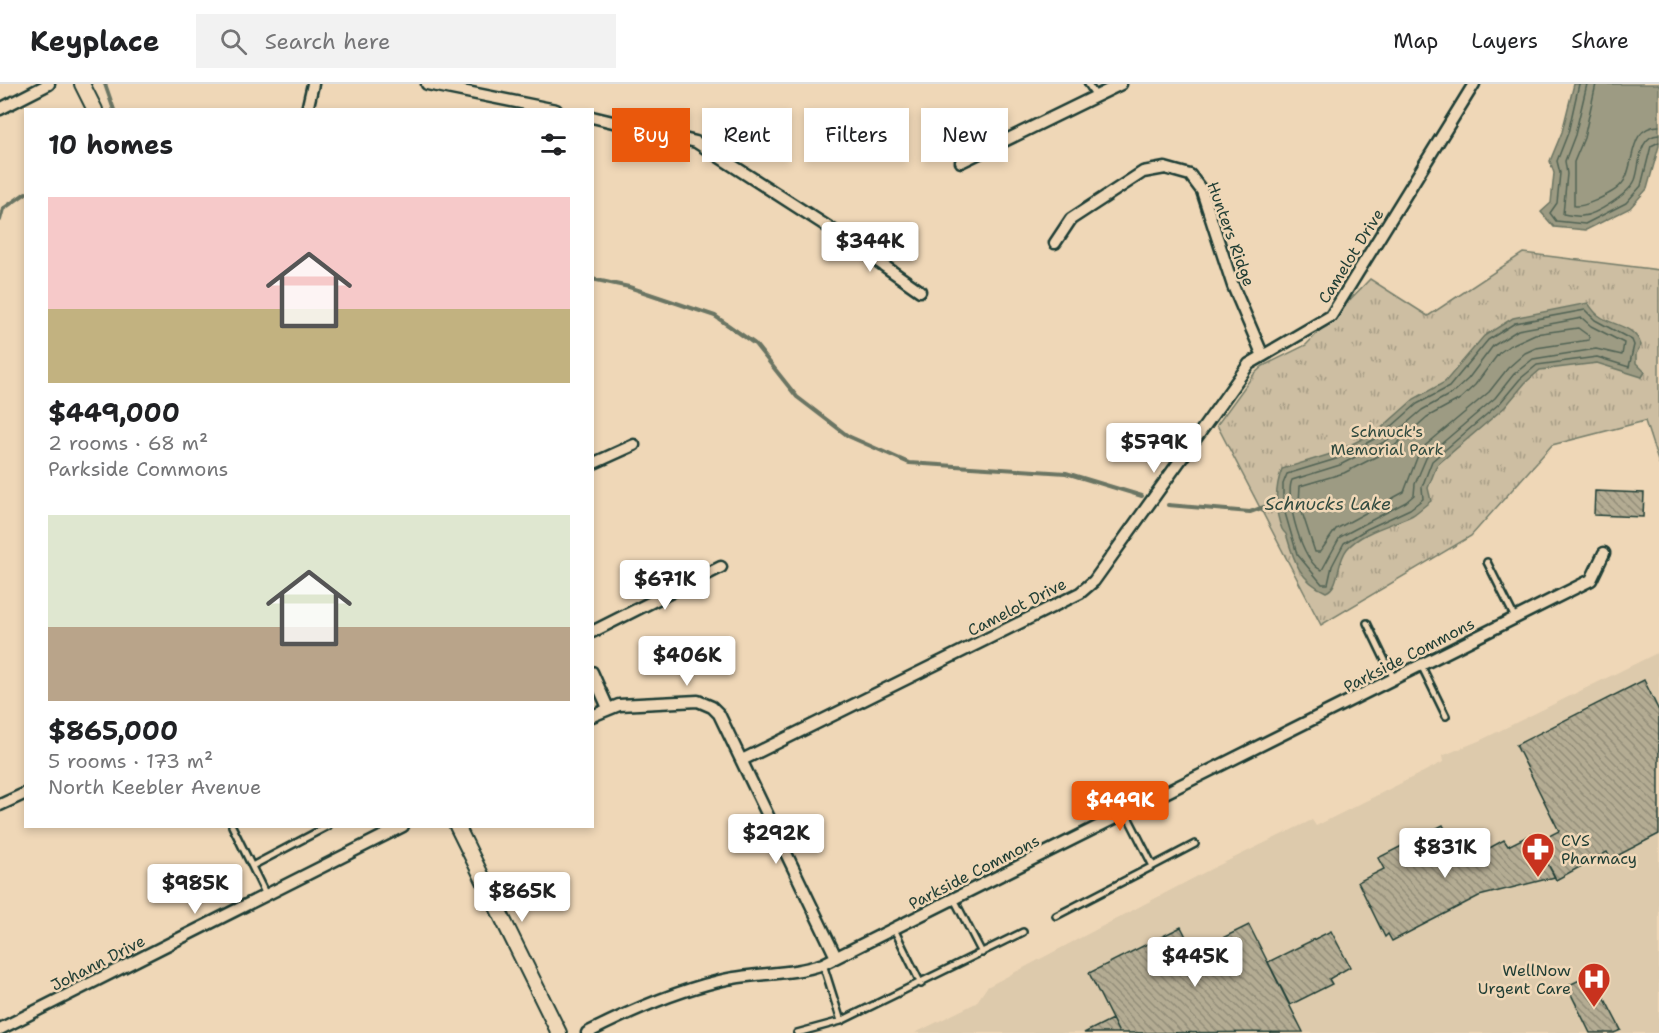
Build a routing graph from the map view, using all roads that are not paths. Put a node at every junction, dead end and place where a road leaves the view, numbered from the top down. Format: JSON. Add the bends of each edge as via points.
{"nodes":[{"id":1,"x":49,"y":84,"type":"edge"},
{"id":2,"x":82,"y":84,"type":"edge"},
{"id":3,"x":313,"y":84,"type":"edge"},
{"id":4,"x":427,"y":84,"type":"edge"},
{"id":5,"x":1088,"y":84,"type":"edge"},
{"id":6,"x":1121,"y":84,"type":"edge"},
{"id":7,"x":1474,"y":84,"type":"edge"},
{"id":8,"x":1096,"y":96,"type":"junction"},
{"id":9,"x":94,"y":108,"type":"edge"},
{"id":10,"x":307,"y":108,"type":"edge"},
{"id":11,"x":546,"y":108,"type":"edge"},
{"id":12,"x":0,"y":109,"type":"edge"},
{"id":13,"x":594,"y":117,"type":"edge"},
{"id":14,"x":1008,"y":139,"type":"edge"},
{"id":15,"x":1055,"y":243,"type":"dead end"},
{"id":16,"x":920,"y":291,"type":"dead end"},
{"id":17,"x":1263,"y":356,"type":"junction"},
{"id":18,"x":634,"y":445,"type":"dead end"},
{"id":19,"x":594,"y":463,"type":"edge"},
{"id":20,"x":1604,"y":553,"type":"dead end"},
{"id":21,"x":1487,"y":562,"type":"dead end"},
{"id":22,"x":721,"y":567,"type":"dead end"},
{"id":23,"x":1515,"y":618,"type":"junction"},
{"id":24,"x":1367,"y":623,"type":"dead end"},
{"id":25,"x":594,"y":631,"type":"edge"},
{"id":26,"x":1421,"y":665,"type":"junction"},
{"id":27,"x":594,"y":676,"type":"edge"},
{"id":28,"x":1394,"y":679,"type":"junction"},
{"id":29,"x":608,"y":708,"type":"junction"},
{"id":30,"x":594,"y":715,"type":"edge"},
{"id":31,"x":1446,"y":716,"type":"dead end"},
{"id":32,"x":742,"y":760,"type":"junction"},
{"id":33,"x":24,"y":794,"type":"edge"},
{"id":34,"x":0,"y":806,"type":"edge"},
{"id":35,"x":1126,"y":813,"type":"junction"},
{"id":36,"x":233,"y":828,"type":"edge"},
{"id":37,"x":324,"y":828,"type":"edge"},
{"id":38,"x":399,"y":828,"type":"edge"},
{"id":39,"x":458,"y":828,"type":"edge"},
{"id":40,"x":1196,"y":844,"type":"dead end"},
{"id":41,"x":252,"y":866,"type":"junction"},
{"id":42,"x":1153,"y":866,"type":"junction"},
{"id":43,"x":266,"y":896,"type":"junction"},
{"id":44,"x":954,"y":899,"type":"junction"},
{"id":45,"x":1056,"y":916,"type":"dead end"},
{"id":46,"x":894,"y":929,"type":"junction"},
{"id":47,"x":1023,"y":932,"type":"dead end"},
{"id":48,"x":981,"y":953,"type":"junction"},
{"id":49,"x":836,"y":957,"type":"junction"},
{"id":50,"x":823,"y":964,"type":"junction"},
{"id":51,"x":921,"y":984,"type":"junction"},
{"id":52,"x":841,"y":1021,"type":"junction"},
{"id":53,"x":0,"y":1029,"type":"edge"},
{"id":54,"x":559,"y":1033,"type":"edge"},
{"id":55,"x":587,"y":1033,"type":"edge"},
{"id":56,"x":797,"y":1033,"type":"edge"}],
"edges":[{"from":1,"to":12,"type":"street"},
{"from":2,"to":9,"type":"street"},
{"from":3,"to":10,"type":"street"},
{"from":4,"to":11,"type":"street"},
{"from":5,"to":8,"type":"lane"},
{"from":6,"to":8,"type":"street"},
{"from":7,"to":17,"type":"street","name":"Camelot Drive","via":[[1331,316]]},
{"from":8,"to":14,"type":"street"},
{"from":13,"to":16,"type":"street","via":[[696,142]]},
{"from":15,"to":17,"type":"street","name":"Hunters Ridge","via":[[1071,219],[1143,172],[1165,168],[1190,175],[1202,191],[1233,286]]},
{"from":17,"to":32,"type":"street","name":"Camelot Drive","via":[[1249,364],[1101,571],[1080,593]]},
{"from":18,"to":19,"type":"street"},
{"from":20,"to":23,"type":"street","name":"Parkside Commons","via":[[1591,580]]},
{"from":21,"to":23,"type":"lane"},
{"from":22,"to":25,"type":"street"},
{"from":23,"to":26,"type":"street","name":"Parkside Commons"},
{"from":24,"to":28,"type":"lane"},
{"from":26,"to":28,"type":"street","name":"Parkside Commons"},
{"from":26,"to":31,"type":"lane"},
{"from":27,"to":29,"type":"street"},
{"from":28,"to":35,"type":"street","name":"Parkside Commons"},
{"from":29,"to":30,"type":"street"},
{"from":29,"to":32,"type":"street","via":[[705,703],[719,714]]},
{"from":32,"to":49,"type":"street"},
{"from":33,"to":34,"type":"street"},
{"from":35,"to":42,"type":"lane"},
{"from":35,"to":44,"type":"street","name":"Parkside Commons"},
{"from":36,"to":41,"type":"lane"},
{"from":37,"to":41,"type":"lane"},
{"from":38,"to":43,"type":"street","name":"Johann Drive"},
{"from":39,"to":54,"type":"street"},
{"from":40,"to":42,"type":"lane"},
{"from":41,"to":43,"type":"lane"},
{"from":42,"to":45,"type":"lane"},
{"from":43,"to":53,"type":"street","name":"Johann Drive"},
{"from":44,"to":46,"type":"street","name":"Parkside Commons"},
{"from":44,"to":48,"type":"lane"},
{"from":46,"to":49,"type":"street","name":"Parkside Commons"},
{"from":46,"to":51,"type":"lane"},
{"from":47,"to":48,"type":"lane"},
{"from":48,"to":51,"type":"lane"},
{"from":49,"to":50,"type":"street","name":"Parkside Commons"},
{"from":50,"to":52,"type":"lane"},
{"from":50,"to":55,"type":"street","name":"Parkside Commons","via":[[804,971],[720,980],[636,1007]]},
{"from":51,"to":52,"type":"lane"},
{"from":52,"to":56,"type":"lane"}]}
